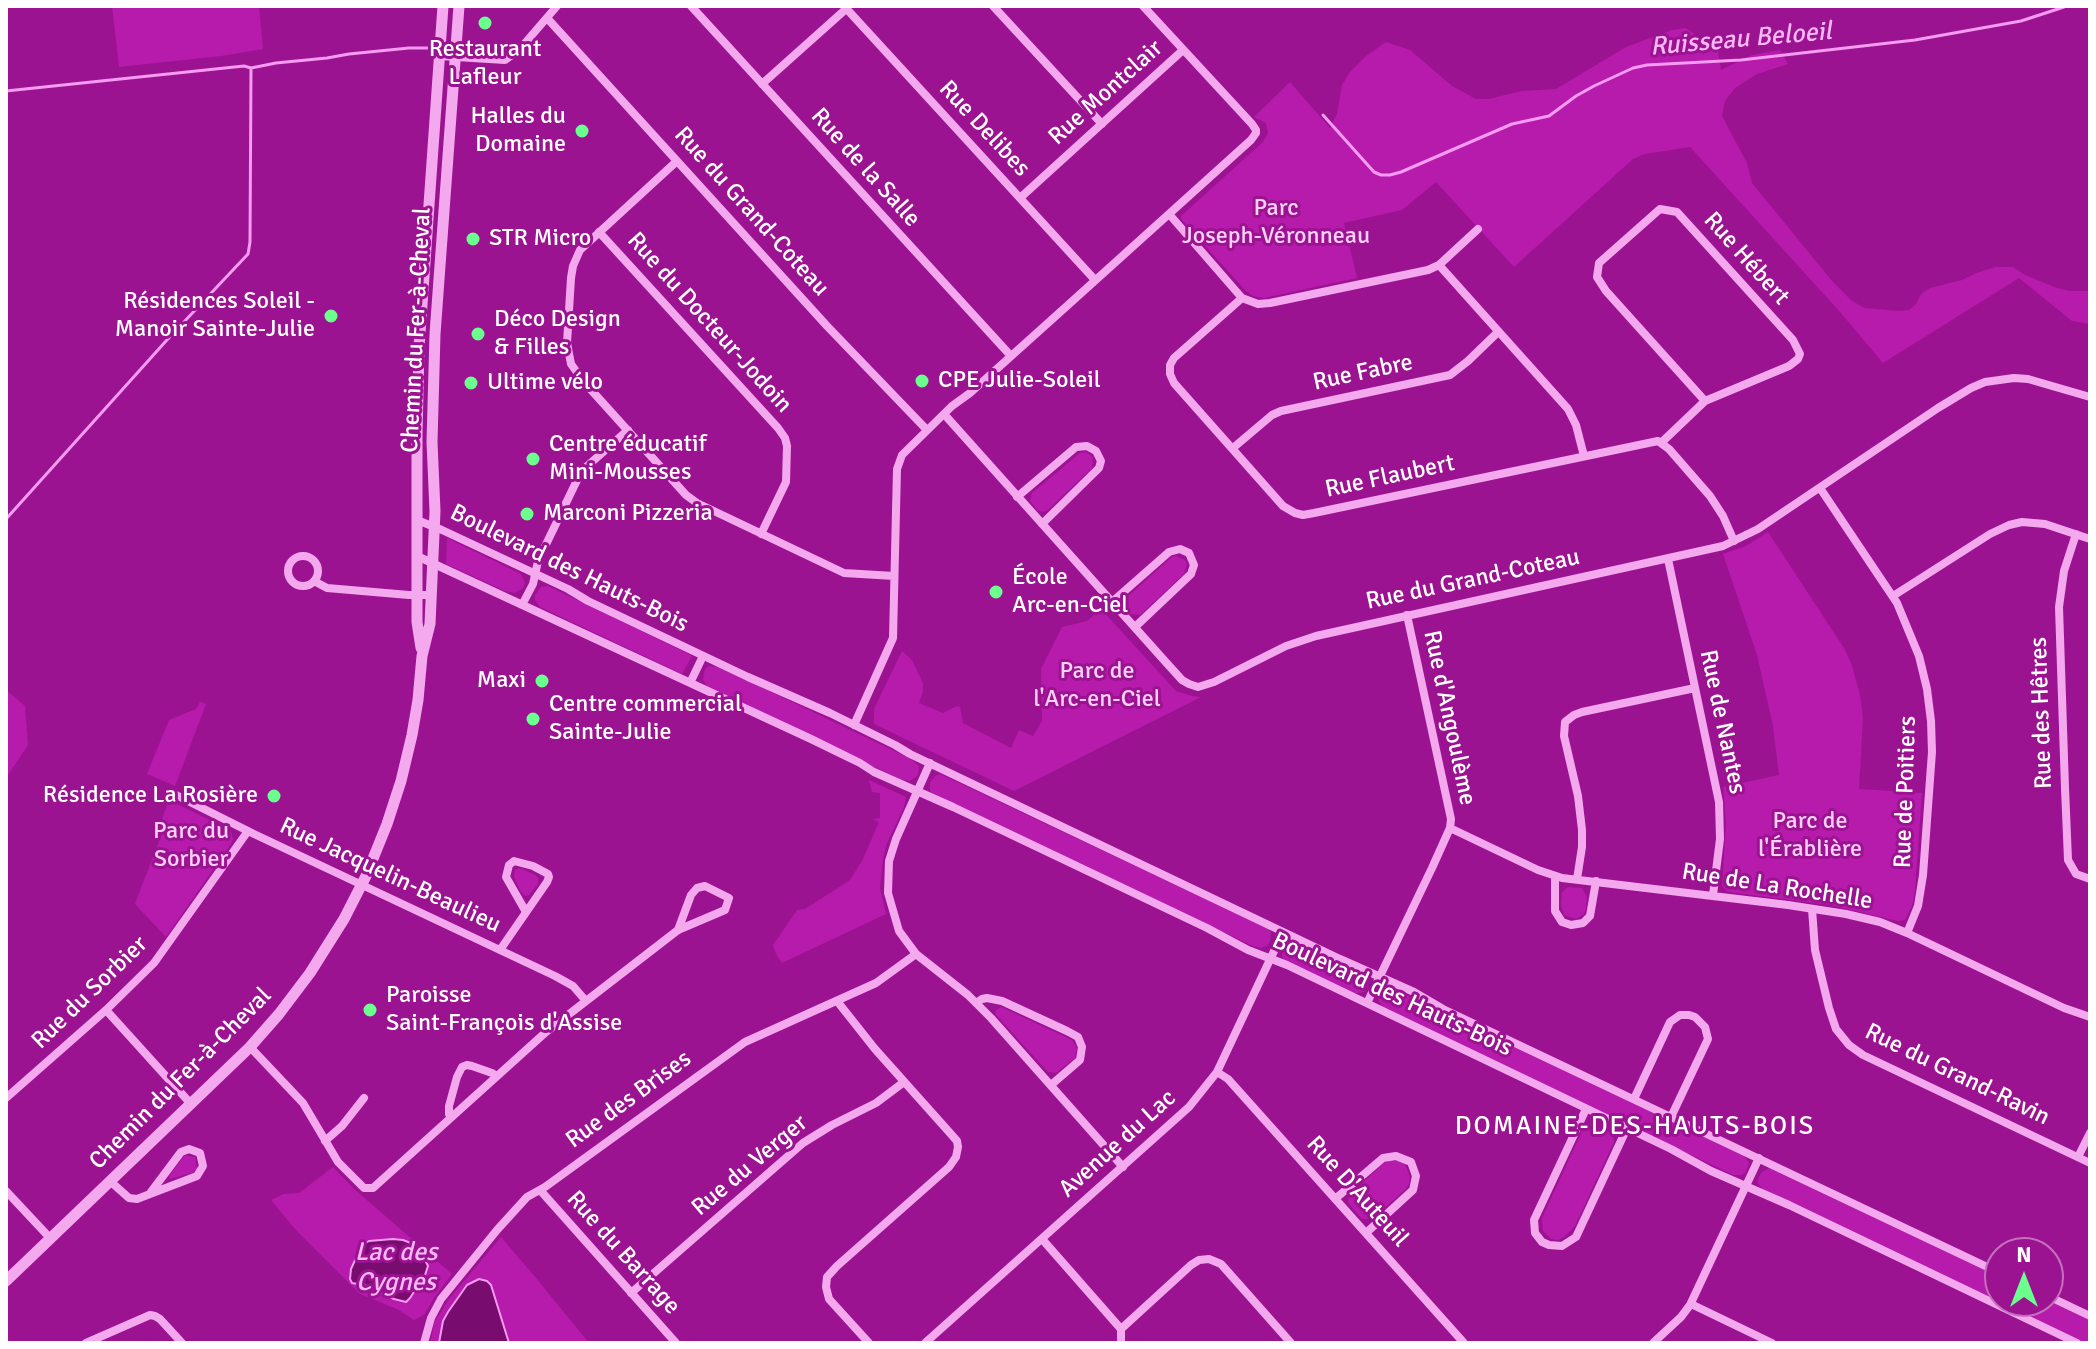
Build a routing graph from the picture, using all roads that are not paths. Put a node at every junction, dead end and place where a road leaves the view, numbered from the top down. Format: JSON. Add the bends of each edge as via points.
{"nodes":[{"id":1,"x":443,"y":6,"type":"edge"},
{"id":2,"x":459,"y":6,"type":"edge"},
{"id":3,"x":557,"y":6,"type":"edge"},
{"id":4,"x":691,"y":6,"type":"edge"},
{"id":5,"x":993,"y":6,"type":"edge"},
{"id":6,"x":1143,"y":6,"type":"edge"},
{"id":7,"x":845,"y":8,"type":"edge"},
{"id":8,"x":547,"y":18,"type":"junction"},
{"id":9,"x":1183,"y":50,"type":"junction"},
{"id":10,"x":440,"y":56,"type":"junction"},
{"id":11,"x":455,"y":57,"type":"junction"},
{"id":12,"x":439,"y":76,"type":"junction"},
{"id":13,"x":762,"y":84,"type":"junction"},
{"id":14,"x":451,"y":123,"type":"junction"},
{"id":15,"x":1102,"y":124,"type":"junction"},
{"id":16,"x":677,"y":161,"type":"junction"},
{"id":17,"x":1020,"y":198,"type":"junction"},
{"id":18,"x":1169,"y":214,"type":"junction"},
{"id":19,"x":1478,"y":229,"type":"dead end"},
{"id":20,"x":599,"y":232,"type":"junction"},
{"id":21,"x":1439,"y":265,"type":"junction"},
{"id":22,"x":1095,"y":280,"type":"junction"},
{"id":23,"x":1242,"y":298,"type":"junction"},
{"id":24,"x":1498,"y":332,"type":"junction"},
{"id":25,"x":1011,"y":356,"type":"junction"},
{"id":26,"x":2090,"y":397,"type":"edge"},
{"id":27,"x":1705,"y":401,"type":"junction"},
{"id":28,"x":944,"y":414,"type":"junction"},
{"id":29,"x":628,"y":430,"type":"junction"},
{"id":30,"x":927,"y":430,"type":"junction"},
{"id":31,"x":1662,"y":442,"type":"junction"},
{"id":32,"x":1233,"y":448,"type":"junction"},
{"id":33,"x":1584,"y":456,"type":"junction"},
{"id":34,"x":1820,"y":488,"type":"junction"},
{"id":35,"x":1017,"y":497,"type":"junction"},
{"id":36,"x":417,"y":520,"type":"junction"},
{"id":37,"x":1042,"y":524,"type":"junction"},
{"id":38,"x":434,"y":526,"type":"junction"},
{"id":39,"x":761,"y":534,"type":"junction"},
{"id":40,"x":2076,"y":534,"type":"junction"},
{"id":41,"x":2090,"y":539,"type":"edge"},
{"id":42,"x":1734,"y":541,"type":"junction"},
{"id":43,"x":417,"y":556,"type":"junction"},
{"id":44,"x":1668,"y":559,"type":"junction"},
{"id":45,"x":433,"y":563,"type":"junction"},
{"id":46,"x":534,"y":573,"type":"junction"},
{"id":47,"x":894,"y":576,"type":"junction"},
{"id":48,"x":314,"y":581,"type":"dead end"},
{"id":49,"x":417,"y":595,"type":"junction"},
{"id":50,"x":431,"y":595,"type":"junction"},
{"id":51,"x":1893,"y":596,"type":"junction"},
{"id":52,"x":1112,"y":602,"type":"junction"},
{"id":53,"x":522,"y":605,"type":"junction"},
{"id":54,"x":1407,"y":615,"type":"junction"},
{"id":55,"x":1135,"y":627,"type":"junction"},
{"id":56,"x":422,"y":656,"type":"junction"},
{"id":57,"x":703,"y":656,"type":"junction"},
{"id":58,"x":690,"y":683,"type":"junction"},
{"id":59,"x":1695,"y":688,"type":"junction"},
{"id":60,"x":854,"y":725,"type":"junction"},
{"id":61,"x":930,"y":763,"type":"junction"},
{"id":62,"x":917,"y":792,"type":"junction"},
{"id":63,"x":172,"y":793,"type":"dead end"},
{"id":64,"x":1450,"y":828,"type":"junction"},
{"id":65,"x":248,"y":831,"type":"junction"},
{"id":66,"x":1555,"y":876,"type":"junction"},
{"id":67,"x":1577,"y":879,"type":"junction"},
{"id":68,"x":2090,"y":879,"type":"edge"},
{"id":69,"x":1596,"y":881,"type":"junction"},
{"id":70,"x":362,"y":885,"type":"junction"},
{"id":71,"x":1713,"y":895,"type":"junction"},
{"id":72,"x":1812,"y":909,"type":"junction"},
{"id":73,"x":526,"y":912,"type":"junction"},
{"id":74,"x":678,"y":930,"type":"junction"},
{"id":75,"x":1283,"y":932,"type":"junction"},
{"id":76,"x":1907,"y":933,"type":"junction"},
{"id":77,"x":500,"y":950,"type":"junction"},
{"id":78,"x":916,"y":954,"type":"junction"},
{"id":79,"x":1271,"y":959,"type":"junction"},
{"id":80,"x":1379,"y":976,"type":"junction"},
{"id":81,"x":586,"y":1001,"type":"junction"},
{"id":82,"x":837,"y":1001,"type":"junction"},
{"id":83,"x":976,"y":1003,"type":"junction"},
{"id":84,"x":1367,"y":1003,"type":"junction"},
{"id":85,"x":106,"y":1010,"type":"junction"},
{"id":86,"x":2090,"y":1017,"type":"edge"},
{"id":87,"x":250,"y":1047,"type":"junction"},
{"id":88,"x":1217,"y":1072,"type":"junction"},
{"id":89,"x":496,"y":1076,"type":"junction"},
{"id":90,"x":904,"y":1082,"type":"junction"},
{"id":91,"x":1051,"y":1085,"type":"junction"},
{"id":92,"x":6,"y":1098,"type":"edge"},
{"id":93,"x":364,"y":1098,"type":"dead end"},
{"id":94,"x":1634,"y":1099,"type":"junction"},
{"id":95,"x":191,"y":1104,"type":"junction"},
{"id":96,"x":1586,"y":1109,"type":"junction"},
{"id":97,"x":451,"y":1117,"type":"junction"},
{"id":98,"x":1671,"y":1117,"type":"junction"},
{"id":99,"x":1627,"y":1128,"type":"junction"},
{"id":100,"x":2090,"y":1133,"type":"edge"},
{"id":101,"x":325,"y":1141,"type":"junction"},
{"id":102,"x":2078,"y":1157,"type":"junction"},
{"id":103,"x":1759,"y":1158,"type":"junction"},
{"id":104,"x":2090,"y":1163,"type":"edge"},
{"id":105,"x":1123,"y":1167,"type":"junction"},
{"id":106,"x":111,"y":1182,"type":"junction"},
{"id":107,"x":1746,"y":1187,"type":"junction"},
{"id":108,"x":540,"y":1190,"type":"junction"},
{"id":109,"x":6,"y":1191,"type":"edge"},
{"id":110,"x":151,"y":1192,"type":"junction"},
{"id":111,"x":1335,"y":1199,"type":"junction"},
{"id":112,"x":1366,"y":1233,"type":"junction"},
{"id":113,"x":50,"y":1238,"type":"junction"},
{"id":114,"x":1042,"y":1239,"type":"junction"},
{"id":115,"x":1984,"y":1265,"type":"edge"},
{"id":116,"x":6,"y":1281,"type":"edge"},
{"id":117,"x":631,"y":1293,"type":"junction"},
{"id":118,"x":1691,"y":1304,"type":"junction"},
{"id":119,"x":2064,"y":1304,"type":"edge"},
{"id":120,"x":2090,"y":1316,"type":"edge"},
{"id":121,"x":1121,"y":1329,"type":"junction"},
{"id":122,"x":1284,"y":1340,"type":"edge"},
{"id":123,"x":1460,"y":1342,"type":"edge"},
{"id":124,"x":86,"y":1343,"type":"edge"},
{"id":125,"x":182,"y":1343,"type":"edge"},
{"id":126,"x":424,"y":1343,"type":"edge"},
{"id":127,"x":676,"y":1343,"type":"edge"},
{"id":128,"x":869,"y":1343,"type":"edge"},
{"id":129,"x":925,"y":1343,"type":"edge"},
{"id":130,"x":1121,"y":1343,"type":"edge"},
{"id":131,"x":1653,"y":1343,"type":"edge"},
{"id":132,"x":1772,"y":1343,"type":"edge"},
{"id":133,"x":2077,"y":1343,"type":"edge"}],
"edges":[{"from":1,"to":10,"type":"street","name":"Chemin du Fer-à-Cheval"},
{"from":2,"to":11,"type":"street","name":"Chemin du Fer-à-Cheval"},
{"from":3,"to":8,"type":"street"},
{"from":4,"to":13,"type":"street","name":"Rue de la Salle"},
{"from":5,"to":15,"type":"street"},
{"from":6,"to":9,"type":"street"},
{"from":7,"to":13,"type":"street"},
{"from":7,"to":17,"type":"street","name":"Rue Delibes"},
{"from":8,"to":11,"type":"street","via":[[509,58]]},
{"from":8,"to":16,"type":"street","name":"Rue du Grand-Coteau"},
{"from":9,"to":15,"type":"street","name":"Rue Montclair"},
{"from":9,"to":18,"type":"street","via":[[1256,133]]},
{"from":10,"to":11,"type":"street"},
{"from":10,"to":12,"type":"street","name":"Chemin du Fer-à-Cheval"},
{"from":11,"to":14,"type":"street","name":"Chemin du Fer-à-Cheval"},
{"from":12,"to":14,"type":"street","via":[[444,118]]},
{"from":12,"to":36,"type":"street","name":"Chemin du Fer-à-Cheval","via":[[419,345]]},
{"from":13,"to":25,"type":"street","name":"Rue de la Salle"},
{"from":14,"to":38,"type":"street","name":"Chemin du Fer-à-Cheval","via":[[435,344]]},
{"from":15,"to":17,"type":"street","name":"Rue Montclair"},
{"from":16,"to":20,"type":"street"},
{"from":16,"to":30,"type":"street","name":"Rue du Grand-Coteau"},
{"from":17,"to":22,"type":"street","name":"Rue Delibes"},
{"from":18,"to":22,"type":"street"},
{"from":18,"to":23,"type":"street"},
{"from":19,"to":21,"type":"street"},
{"from":20,"to":29,"type":"street","via":[[573,266],[568,354],[579,376]]},
{"from":20,"to":39,"type":"street","name":"Rue du Docteur-Jodoin","via":[[785,438],[787,479]]},
{"from":21,"to":23,"type":"street","via":[[1270,303]]},
{"from":21,"to":24,"type":"street"},
{"from":22,"to":25,"type":"street"},
{"from":23,"to":32,"type":"street","name":"Rue Flaubert","via":[[1177,354],[1170,370],[1174,383]]},
{"from":24,"to":32,"type":"street","name":"Rue Fabre","via":[[1450,375],[1281,411]]},
{"from":24,"to":33,"type":"street","via":[[1568,409]]},
{"from":25,"to":28,"type":"street"},
{"from":26,"to":34,"type":"street","name":"Rue du Grand-Coteau","via":[[2028,379],[1980,384]]},
{"from":27,"to":27,"type":"street","name":"Rue Hébert","via":[[1789,366],[1799,351],[1677,212],[1660,209],[1599,263],[1596,274]]},
{"from":27,"to":31,"type":"street","name":"Rue Hébert"},
{"from":28,"to":30,"type":"street"},
{"from":28,"to":35,"type":"street","name":"Rue du Grand-Coteau"},
{"from":29,"to":39,"type":"street","via":[[691,499]]},
{"from":29,"to":46,"type":"street","via":[[580,474]]},
{"from":30,"to":47,"type":"street","via":[[897,464]]},
{"from":31,"to":33,"type":"street","name":"Rue Flaubert"},
{"from":31,"to":42,"type":"street","via":[[1715,503]]},
{"from":32,"to":33,"type":"street","name":"Rue Flaubert","via":[[1283,506],[1303,515]]},
{"from":34,"to":42,"type":"street","name":"Rue du Grand-Coteau"},
{"from":34,"to":51,"type":"street","name":"Rue de Poitiers"},
{"from":35,"to":37,"type":"street","name":"Rue du Grand-Coteau"},
{"from":35,"to":37,"type":"street","via":[[1076,447],[1096,451],[1099,468]]},
{"from":36,"to":38,"type":"street","name":"Boulevard des Hauts-Bois"},
{"from":36,"to":43,"type":"street","name":"Chemin du Fer-à-Cheval"},
{"from":37,"to":52,"type":"street","name":"Rue du Grand-Coteau"},
{"from":38,"to":45,"type":"street","name":"Chemin du Fer-à-Cheval"},
{"from":38,"to":46,"type":"street","name":"Boulevard des Hauts-Bois"},
{"from":39,"to":47,"type":"street","via":[[844,573]]},
{"from":40,"to":41,"type":"street"},
{"from":40,"to":51,"type":"street","via":[[2045,524],[2009,525]]},
{"from":40,"to":68,"type":"street","name":"Rue des Hêtres","via":[[2059,607],[2065,788],[2068,860],[2076,874]]},
{"from":42,"to":44,"type":"street","name":"Rue du Grand-Coteau"},
{"from":43,"to":45,"type":"street","name":"Boulevard des Hauts-Bois"},
{"from":43,"to":49,"type":"street","name":"Chemin du Fer-à-Cheval"},
{"from":44,"to":54,"type":"street","name":"Rue du Grand-Coteau"},
{"from":44,"to":59,"type":"street","name":"Rue de Nantes"},
{"from":45,"to":50,"type":"street","name":"Chemin du Fer-à-Cheval"},
{"from":45,"to":53,"type":"street","name":"Boulevard des Hauts-Bois"},
{"from":46,"to":53,"type":"street"},
{"from":46,"to":57,"type":"street","name":"Boulevard des Hauts-Bois"},
{"from":47,"to":60,"type":"street","via":[[892,642]]},
{"from":48,"to":49,"type":"street","via":[[327,588]]},
{"from":49,"to":50,"type":"street"},
{"from":49,"to":56,"type":"street","name":"Chemin du Fer-à-Cheval"},
{"from":50,"to":56,"type":"street","name":"Chemin du Fer-à-Cheval"},
{"from":51,"to":76,"type":"street","name":"Rue de Poitiers","via":[[1919,656],[1932,734],[1922,887]]},
{"from":52,"to":55,"type":"street","name":"Rue du Grand-Coteau"},
{"from":52,"to":55,"type":"street","via":[[1172,550],[1189,553],[1191,574]]},
{"from":53,"to":58,"type":"street","name":"Boulevard des Hauts-Bois"},
{"from":54,"to":55,"type":"street","name":"Rue du Grand-Coteau","via":[[1286,646],[1198,687],[1182,680]]},
{"from":54,"to":64,"type":"street","name":"Rue d'Angoulème"},
{"from":56,"to":70,"type":"street","name":"Chemin du Fer-à-Cheval","via":[[404,769]]},
{"from":57,"to":58,"type":"street","name":"Boulevard des Hauts-Bois"},
{"from":57,"to":60,"type":"street","name":"Boulevard des Hauts-Bois"},
{"from":58,"to":62,"type":"street","name":"Boulevard des Hauts-Bois"},
{"from":59,"to":67,"type":"street","via":[[1582,712],[1565,722],[1581,823]]},
{"from":59,"to":71,"type":"street","name":"Rue de Nantes","via":[[1719,802]]},
{"from":60,"to":61,"type":"street","name":"Boulevard des Hauts-Bois"},
{"from":61,"to":62,"type":"street"},
{"from":61,"to":75,"type":"street","name":"Boulevard des Hauts-Bois"},
{"from":62,"to":78,"type":"street","via":[[894,844],[887,882],[897,927]]},
{"from":62,"to":79,"type":"street","name":"Boulevard des Hauts-Bois"},
{"from":63,"to":65,"type":"street","name":"Rue Jacquelin-Beaulieu"},
{"from":64,"to":66,"type":"street","name":"Rue de La Rochelle"},
{"from":64,"to":80,"type":"street","name":"Rue d'Angoulème"},
{"from":65,"to":70,"type":"street","name":"Rue Jacquelin-Beaulieu"},
{"from":65,"to":85,"type":"street","name":"Rue du Sorbier","via":[[154,963]]},
{"from":66,"to":67,"type":"street","name":"Rue de La Rochelle"},
{"from":66,"to":69,"type":"street","via":[[1555,911],[1571,925],[1590,916]]},
{"from":67,"to":69,"type":"street","name":"Rue de La Rochelle"},
{"from":69,"to":71,"type":"street","name":"Rue de La Rochelle"},
{"from":70,"to":77,"type":"street","name":"Rue Jacquelin-Beaulieu"},
{"from":70,"to":87,"type":"street","name":"Chemin du Fer-à-Cheval","via":[[310,973]]},
{"from":71,"to":72,"type":"street","name":"Rue de La Rochelle"},
{"from":72,"to":76,"type":"street","name":"Rue de La Rochelle","via":[[1872,920]]},
{"from":72,"to":102,"type":"street","name":"Rue du Grand-Ravin","via":[[1827,1000],[1836,1029],[1849,1045]]},
{"from":73,"to":73,"type":"street","via":[[549,876],[514,861],[506,877]]},
{"from":73,"to":77,"type":"street"},
{"from":74,"to":74,"type":"street","via":[[722,912],[729,898],[699,887]]},
{"from":74,"to":81,"type":"street"},
{"from":75,"to":79,"type":"street","name":"Avenue du Lac"},
{"from":75,"to":80,"type":"street","name":"Boulevard des Hauts-Bois"},
{"from":76,"to":86,"type":"street","name":"Rue de La Rochelle"},
{"from":77,"to":81,"type":"street","name":"Rue Jacquelin-Beaulieu","via":[[569,984]]},
{"from":78,"to":82,"type":"street","name":"Rue des Brises","via":[[883,979]]},
{"from":78,"to":83,"type":"street"},
{"from":79,"to":84,"type":"street","name":"Boulevard des Hauts-Bois"},
{"from":79,"to":88,"type":"street","name":"Avenue du Lac"},
{"from":80,"to":84,"type":"street","name":"Rue d'Angoulème"},
{"from":80,"to":94,"type":"street","name":"Boulevard des Hauts-Bois"},
{"from":81,"to":89,"type":"street"},
{"from":82,"to":90,"type":"street"},
{"from":82,"to":108,"type":"street","name":"Rue des Brises","via":[[737,1047]]},
{"from":83,"to":91,"type":"street"},
{"from":83,"to":91,"type":"street","via":[[987,998],[1002,1001],[1078,1037],[1080,1060]]},
{"from":84,"to":96,"type":"street","name":"Boulevard des Hauts-Bois"},
{"from":85,"to":92,"type":"street","name":"Rue du Sorbier"},
{"from":85,"to":95,"type":"street"},
{"from":87,"to":95,"type":"street","name":"Chemin du Fer-à-Cheval"},
{"from":87,"to":101,"type":"street","via":[[303,1103]]},
{"from":88,"to":105,"type":"street","name":"Avenue du Lac","via":[[1185,1112]]},
{"from":88,"to":111,"type":"street","name":"Rue D'Auteuil"},
{"from":89,"to":97,"type":"street"},
{"from":89,"to":97,"type":"street","via":[[462,1067],[449,1106]]},
{"from":90,"to":117,"type":"street","name":"Rue du Verger","via":[[807,1139]]},
{"from":90,"to":128,"type":"street","via":[[957,1141],[958,1154],[827,1277],[829,1299]]},
{"from":91,"to":105,"type":"street"},
{"from":93,"to":101,"type":"street"},
{"from":94,"to":98,"type":"street","name":"Boulevard des Hauts-Bois"},
{"from":94,"to":98,"type":"street","via":[[1670,1022],[1680,1015],[1695,1017],[1708,1039]]},
{"from":95,"to":106,"type":"street","name":"Chemin du Fer-à-Cheval"},
{"from":96,"to":99,"type":"street","name":"Boulevard des Hauts-Bois"},
{"from":96,"to":99,"type":"street","via":[[1534,1220],[1536,1235],[1546,1244],[1562,1246],[1576,1237]]},
{"from":97,"to":101,"type":"street","via":[[370,1188],[345,1171]]},
{"from":98,"to":103,"type":"street","name":"Boulevard des Hauts-Bois"},
{"from":99,"to":107,"type":"street","name":"Boulevard des Hauts-Bois"},
{"from":100,"to":102,"type":"street"},
{"from":102,"to":104,"type":"street","name":"Rue du Grand-Ravin"},
{"from":103,"to":107,"type":"street"},
{"from":103,"to":115,"type":"street","name":"Boulevard des Hauts-Bois"},
{"from":105,"to":114,"type":"street","name":"Avenue du Lac"},
{"from":106,"to":110,"type":"street","via":[[130,1199]]},
{"from":106,"to":113,"type":"street","name":"Chemin du Fer-à-Cheval"},
{"from":107,"to":118,"type":"street"},
{"from":107,"to":133,"type":"street","name":"Boulevard des Hauts-Bois"},
{"from":108,"to":117,"type":"street","name":"Rue du Barrage"},
{"from":108,"to":126,"type":"street","name":"Rue des Brises","via":[[520,1203],[447,1291],[433,1312]]},
{"from":109,"to":113,"type":"street"},
{"from":110,"to":110,"type":"street","via":[[197,1176],[203,1166],[200,1153],[181,1152]]},
{"from":111,"to":112,"type":"street","name":"Rue D'Auteuil"},
{"from":111,"to":112,"type":"street","via":[[1383,1158],[1398,1156],[1411,1162],[1414,1189]]},
{"from":112,"to":123,"type":"street","name":"Rue D'Auteuil"},
{"from":113,"to":116,"type":"street","name":"Chemin du Fer-à-Cheval"},
{"from":114,"to":121,"type":"street"},
{"from":114,"to":129,"type":"street","name":"Avenue du Lac"},
{"from":117,"to":127,"type":"street","name":"Rue du Barrage"},
{"from":118,"to":131,"type":"street"},
{"from":118,"to":132,"type":"street"},
{"from":119,"to":120,"type":"street"},
{"from":121,"to":122,"type":"street","via":[[1193,1264],[1209,1259],[1224,1267]]},
{"from":121,"to":130,"type":"street"},
{"from":124,"to":125,"type":"street","via":[[150,1315]]}]}
